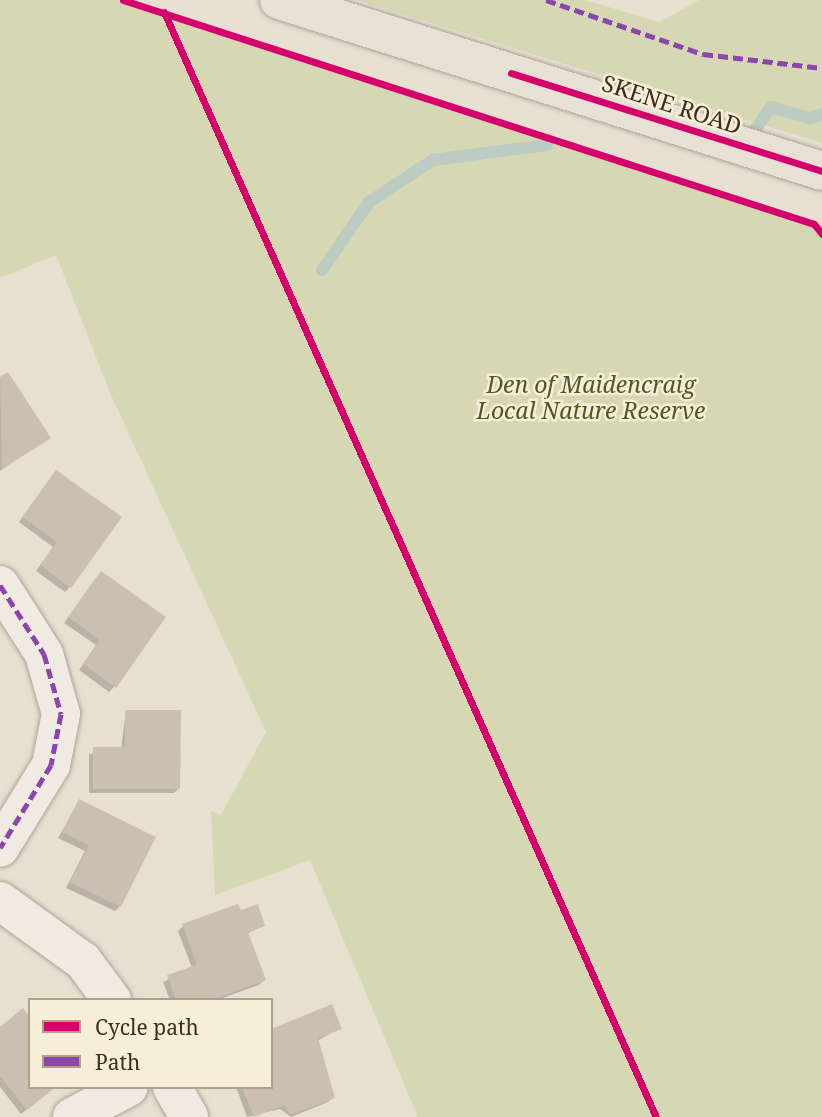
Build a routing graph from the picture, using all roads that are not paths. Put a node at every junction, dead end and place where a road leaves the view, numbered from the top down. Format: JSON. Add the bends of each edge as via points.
{"nodes":[{"id":1,"x":279,"y":0,"type":"edge"},
{"id":2,"x":822,"y":171,"type":"edge"},
{"id":3,"x":0,"y":585,"type":"edge"},
{"id":4,"x":0,"y":849,"type":"edge"},
{"id":5,"x":0,"y":901,"type":"edge"},
{"id":6,"x":110,"y":998,"type":"edge"},
{"id":7,"x":125,"y":1089,"type":"edge"},
{"id":8,"x":173,"y":1089,"type":"edge"},
{"id":9,"x":72,"y":1117,"type":"edge"},
{"id":10,"x":189,"y":1117,"type":"edge"}],
"edges":[{"from":1,"to":2,"type":"main road","name":"SKENE ROAD"},
{"from":3,"to":4,"type":"street","via":[[44,654],[61,715],[51,765]]},
{"from":5,"to":6,"type":"street","via":[[83,961]]},
{"from":7,"to":9,"type":"street"},
{"from":8,"to":10,"type":"street"}]}
